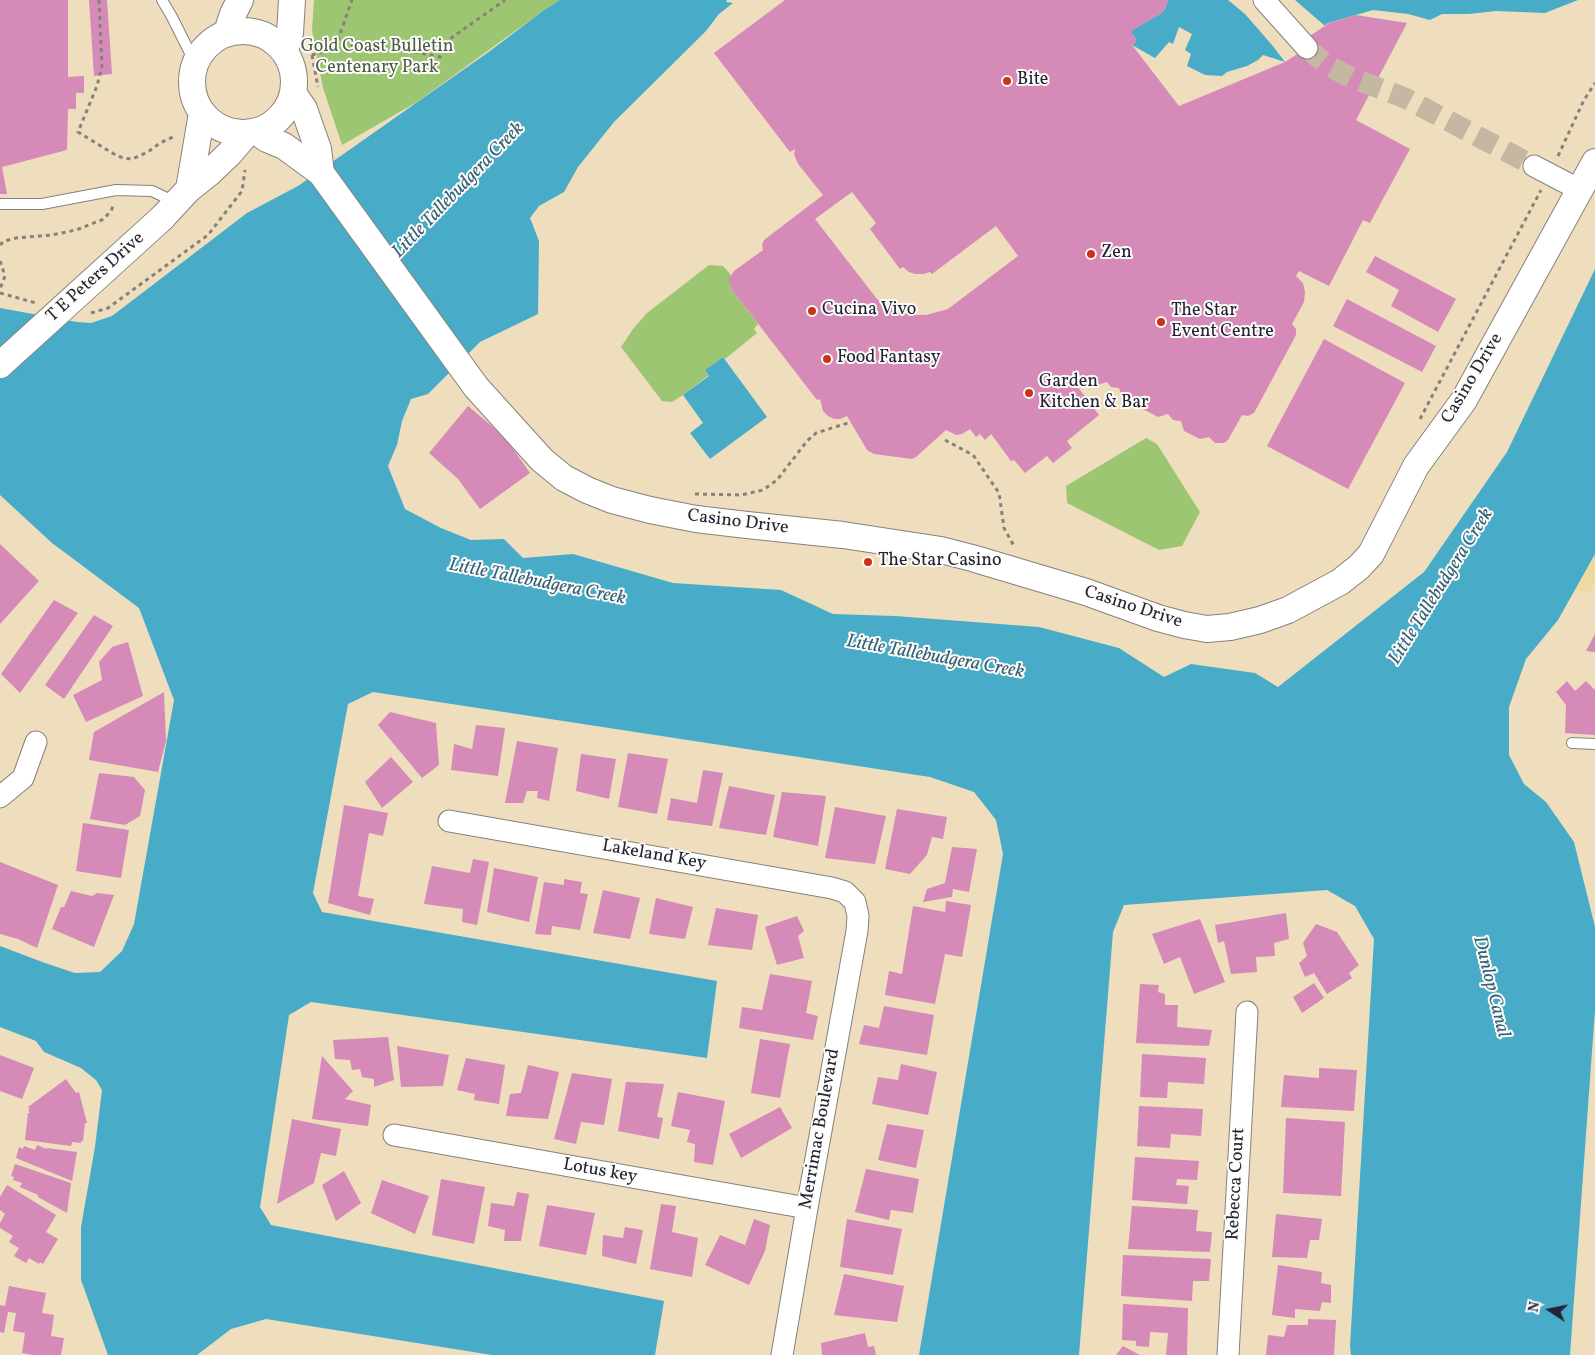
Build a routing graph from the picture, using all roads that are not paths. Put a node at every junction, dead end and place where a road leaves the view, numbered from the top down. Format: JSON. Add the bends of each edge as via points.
{"nodes":[{"id":1,"x":162,"y":0,"type":"edge"},
{"id":2,"x":240,"y":0,"type":"edge"},
{"id":3,"x":292,"y":0,"type":"edge"},
{"id":4,"x":1264,"y":0,"type":"edge"},
{"id":5,"x":227,"y":32,"type":"junction"},
{"id":6,"x":1307,"y":48,"type":"tunnel mouth"},
{"id":7,"x":286,"y":52,"type":"junction"},
{"id":8,"x":195,"y":63,"type":"junction"},
{"id":9,"x":293,"y":93,"type":"junction"},
{"id":10,"x":202,"y":113,"type":"junction"},
{"id":11,"x":252,"y":132,"type":"junction"},
{"id":12,"x":1595,"y":162,"type":"edge"},
{"id":13,"x":1542,"y":170,"type":"tunnel mouth"},
{"id":14,"x":321,"y":173,"type":"junction"},
{"id":15,"x":1580,"y":190,"type":"junction"},
{"id":16,"x":176,"y":203,"type":"junction"},
{"id":17,"x":0,"y":204,"type":"edge"},
{"id":18,"x":0,"y":366,"type":"edge"},
{"id":19,"x":36,"y":742,"type":"dead end"},
{"id":20,"x":1572,"y":743,"type":"dead end"},
{"id":21,"x":1595,"y":744,"type":"edge"},
{"id":22,"x":0,"y":797,"type":"edge"},
{"id":23,"x":449,"y":821,"type":"dead end"},
{"id":24,"x":855,"y":902,"type":"joint"},
{"id":25,"x":1247,"y":1012,"type":"dead end"},
{"id":26,"x":394,"y":1135,"type":"dead end"},
{"id":27,"x":807,"y":1208,"type":"junction"},
{"id":28,"x":782,"y":1355,"type":"edge"},
{"id":29,"x":1228,"y":1355,"type":"edge"}],
"edges":[{"from":1,"to":8,"type":"lane"},
{"from":2,"to":5,"type":"street"},
{"from":3,"to":7,"type":"street"},
{"from":4,"to":6,"type":"street"},
{"from":5,"to":7,"type":"street","via":[[260,32]]},
{"from":5,"to":8,"type":"street","via":[[213,39]]},
{"from":7,"to":9,"type":"street","via":[[292,65]]},
{"from":8,"to":10,"type":"street","via":[[191,80],[194,98]]},
{"from":9,"to":11,"type":"street","via":[[280,117],[270,126]]},
{"from":9,"to":14,"type":"street","via":[[304,109],[318,149]]},
{"from":10,"to":11,"type":"street","via":[[215,125],[230,132]]},
{"from":10,"to":16,"type":"street"},
{"from":11,"to":14,"type":"street","via":[[284,146]]},
{"from":11,"to":16,"type":"street","name":"T E Peters Drive"},
{"from":12,"to":15,"type":"street","name":"Casino Drive"},
{"from":13,"to":15,"type":"street"},
{"from":14,"to":15,"type":"street","name":"Casino Drive","via":[[476,387],[542,460],[564,478],[587,490],[650,510],[696,518],[941,550],[1086,592],[1158,618],[1207,628],[1230,627],[1288,610],[1346,577],[1371,554],[1416,466],[1464,400]]},
{"from":16,"to":17,"type":"lane","via":[[152,191],[116,190],[42,204]]},
{"from":16,"to":18,"type":"street","name":"T E Peters Drive","bridge":true},
{"from":19,"to":22,"type":"street","via":[[22,778]]},
{"from":20,"to":21,"type":"lane"},
{"from":23,"to":24,"type":"street","name":"Lakeland Key","via":[[832,888],[845,892]]},
{"from":24,"to":27,"type":"street","name":"Merrimac Boulevard","via":[[858,916],[856,931]]},
{"from":25,"to":29,"type":"street","name":"Rebecca Court"},
{"from":26,"to":27,"type":"street","name":"Lotus key"},
{"from":27,"to":28,"type":"street","name":"Merrimac Boulevard"}]}
